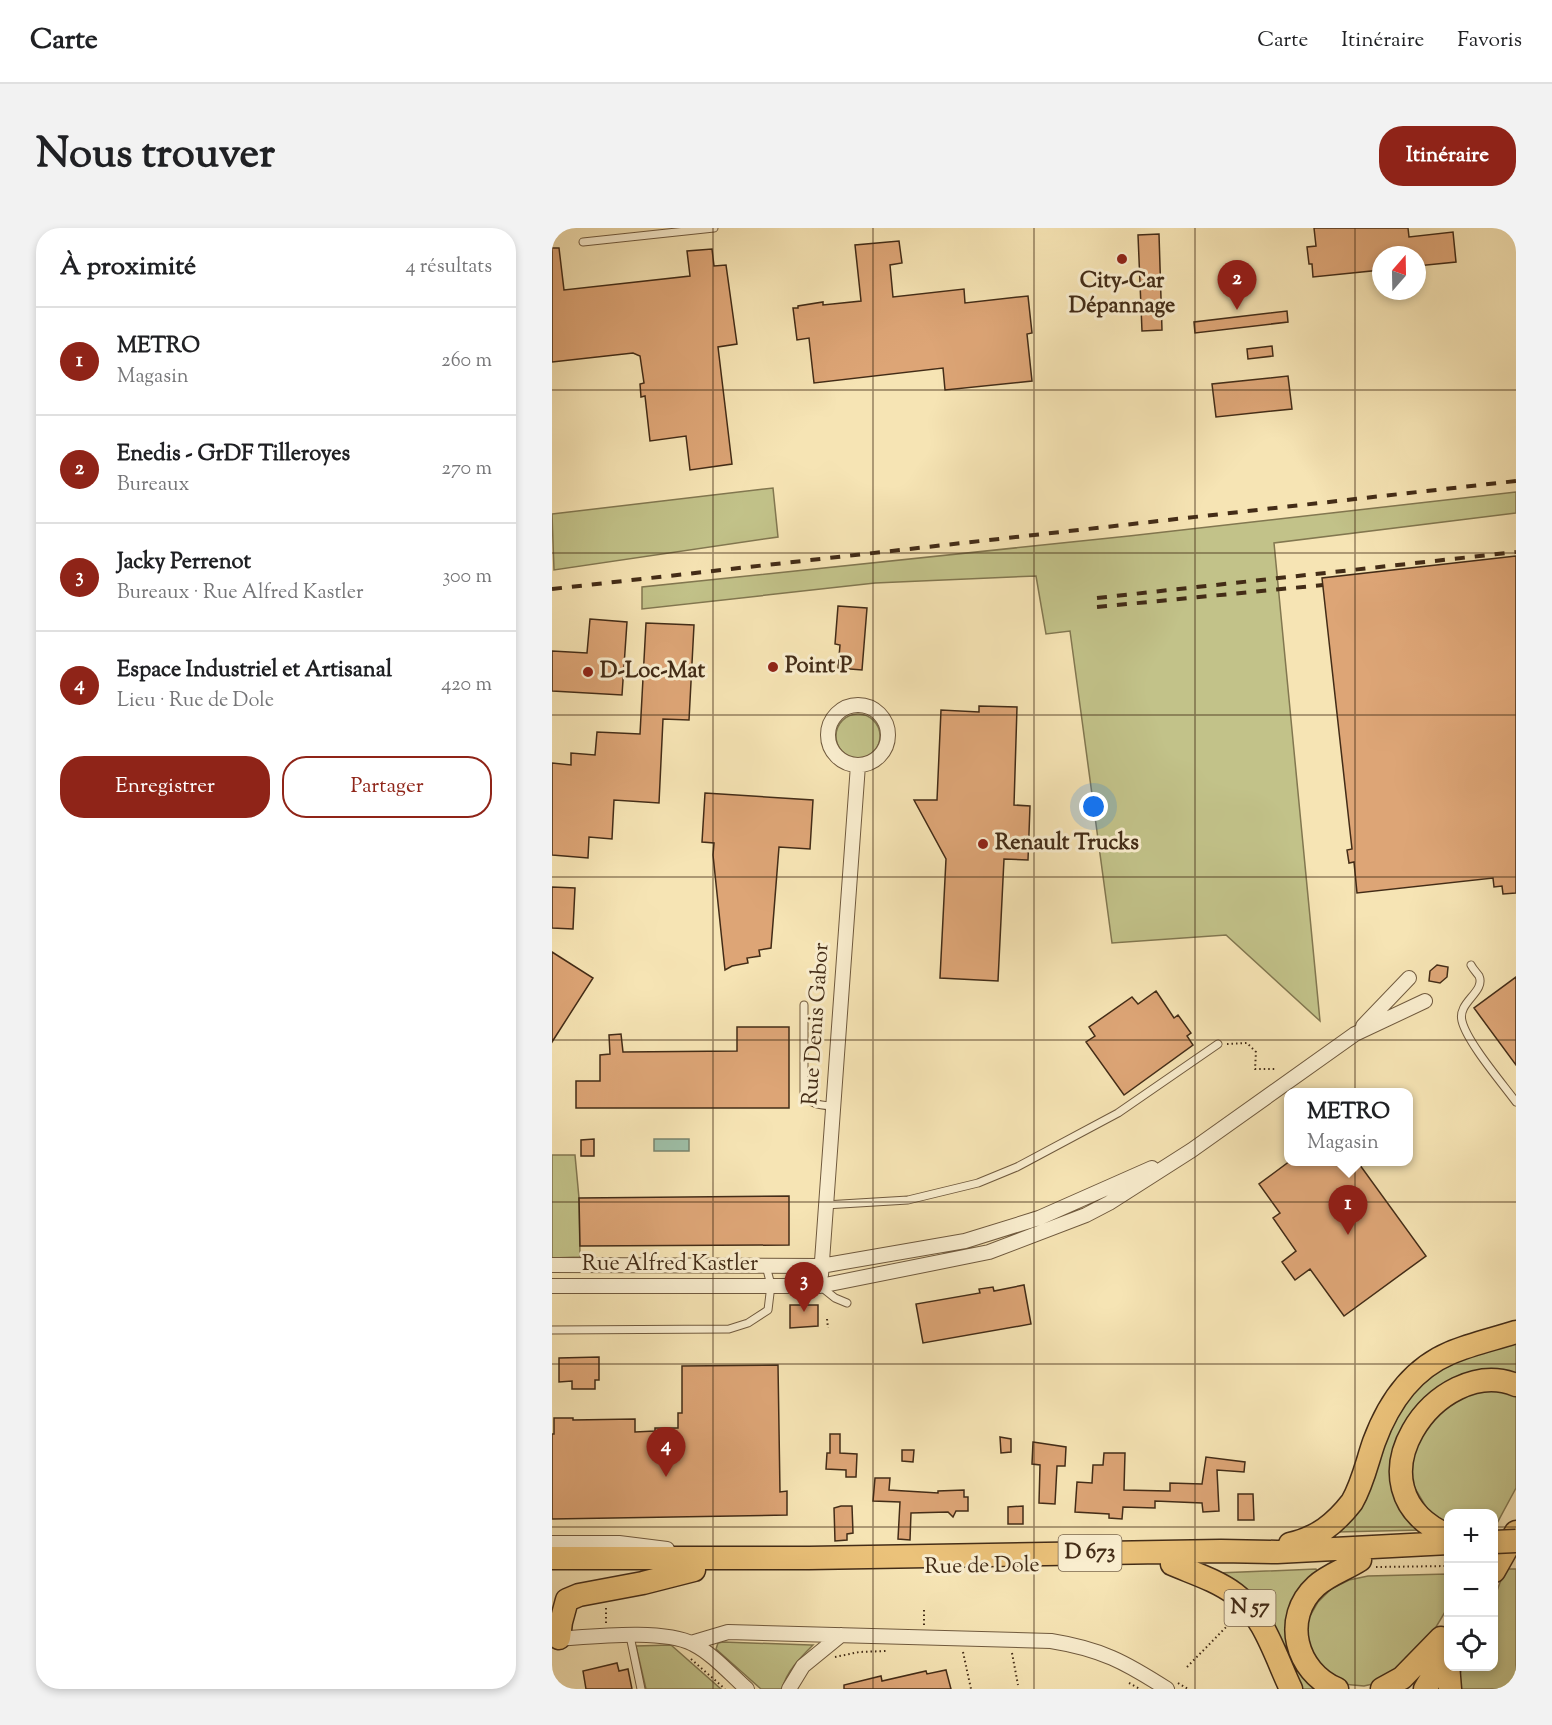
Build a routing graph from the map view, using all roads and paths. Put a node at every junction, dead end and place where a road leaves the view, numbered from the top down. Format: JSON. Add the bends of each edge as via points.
{"nodes":[{"id":1,"x":631,"y":228,"type":"edge"},
{"id":2,"x":714,"y":228,"type":"edge"},
{"id":3,"x":647,"y":232,"type":"edge"},
{"id":4,"x":627,"y":237,"type":"junction"},
{"id":5,"x":583,"y":242,"type":"dead end"},
{"id":6,"x":858,"y":765,"type":"junction"},
{"id":7,"x":1471,"y":965,"type":"dead end"},
{"id":8,"x":1409,"y":978,"type":"dead end"},
{"id":9,"x":1425,"y":1001,"type":"dead end"},
{"id":10,"x":804,"y":1005,"type":"dead end"},
{"id":11,"x":1355,"y":1034,"type":"junction"},
{"id":12,"x":1218,"y":1044,"type":"joint"},
{"id":13,"x":1275,"y":1069,"type":"dead end"},
{"id":14,"x":1516,"y":1102,"type":"edge"},
{"id":15,"x":832,"y":1106,"type":"junction"},
{"id":16,"x":1192,"y":1150,"type":"junction"},
{"id":17,"x":825,"y":1205,"type":"junction"},
{"id":18,"x":552,"y":1265,"type":"edge"},
{"id":19,"x":766,"y":1266,"type":"junction"},
{"id":20,"x":821,"y":1266,"type":"junction"},
{"id":21,"x":771,"y":1285,"type":"junction"},
{"id":22,"x":552,"y":1286,"type":"edge"},
{"id":23,"x":820,"y":1286,"type":"junction"},
{"id":24,"x":848,"y":1303,"type":"dead end"},
{"id":25,"x":827,"y":1319,"type":"dead end"},
{"id":26,"x":828,"y":1328,"type":"dead end"},
{"id":27,"x":552,"y":1330,"type":"edge"},
{"id":28,"x":1516,"y":1332,"type":"edge"},
{"id":29,"x":1516,"y":1385,"type":"edge"},
{"id":30,"x":1516,"y":1511,"type":"edge"},
{"id":31,"x":1516,"y":1532,"type":"edge"},
{"id":32,"x":1321,"y":1533,"type":"junction"},
{"id":33,"x":1444,"y":1533,"type":"edge"},
{"id":34,"x":552,"y":1544,"type":"edge"},
{"id":35,"x":1444,"y":1544,"type":"edge"},
{"id":36,"x":1221,"y":1551,"type":"junction"},
{"id":37,"x":1506,"y":1552,"type":"edge"},
{"id":38,"x":552,"y":1558,"type":"edge"},
{"id":39,"x":731,"y":1558,"type":"junction"},
{"id":40,"x":1362,"y":1558,"type":"junction"},
{"id":41,"x":1444,"y":1558,"type":"edge"},
{"id":42,"x":1172,"y":1564,"type":"junction"},
{"id":43,"x":1498,"y":1564,"type":"edge"},
{"id":44,"x":1444,"y":1566,"type":"edge"},
{"id":45,"x":693,"y":1570,"type":"junction"},
{"id":46,"x":552,"y":1571,"type":"edge"},
{"id":47,"x":612,"y":1605,"type":"dead end"},
{"id":48,"x":1242,"y":1612,"type":"dead end"},
{"id":49,"x":841,"y":1635,"type":"junction"},
{"id":50,"x":607,"y":1636,"type":"junction"},
{"id":51,"x":630,"y":1636,"type":"junction"},
{"id":52,"x":555,"y":1639,"type":"edge"},
{"id":53,"x":691,"y":1643,"type":"junction"},
{"id":54,"x":1444,"y":1643,"type":"edge"},
{"id":55,"x":1444,"y":1644,"type":"edge"},
{"id":56,"x":1444,"y":1646,"type":"edge"},
{"id":57,"x":889,"y":1651,"type":"dead end"},
{"id":58,"x":973,"y":1653,"type":"dead end"},
{"id":59,"x":1012,"y":1653,"type":"dead end"},
{"id":60,"x":835,"y":1657,"type":"dead end"},
{"id":61,"x":689,"y":1658,"type":"dead end"},
{"id":62,"x":1187,"y":1667,"type":"dead end"},
{"id":63,"x":1448,"y":1671,"type":"edge"},
{"id":64,"x":1130,"y":1683,"type":"dead end"},
{"id":65,"x":1018,"y":1685,"type":"dead end"},
{"id":66,"x":641,"y":1689,"type":"edge"},
{"id":67,"x":725,"y":1689,"type":"edge"},
{"id":68,"x":747,"y":1689,"type":"edge"},
{"id":69,"x":789,"y":1689,"type":"edge"},
{"id":70,"x":971,"y":1689,"type":"edge"},
{"id":71,"x":1140,"y":1689,"type":"edge"},
{"id":72,"x":1167,"y":1689,"type":"edge"},
{"id":73,"x":1291,"y":1689,"type":"edge"},
{"id":74,"x":1337,"y":1689,"type":"edge"},
{"id":75,"x":1382,"y":1689,"type":"edge"},
{"id":76,"x":1412,"y":1689,"type":"edge"},
{"id":77,"x":1425,"y":1689,"type":"edge"},
{"id":78,"x":1450,"y":1689,"type":"edge"}],
"edges":[{"from":1,"to":4,"type":"lane"},
{"from":2,"to":3,"type":"lane"},
{"from":3,"to":4,"type":"lane"},
{"from":4,"to":5,"type":"lane"},
{"from":6,"to":6,"type":"street","via":[[877,758],[887,740],[884,720],[877,712],[858,705],[839,711],[828,729],[835,755]]},
{"from":6,"to":15,"type":"street","name":"Rue Denis Gabor"},
{"from":7,"to":14,"type":"lane","via":[[1480,983],[1464,1005],[1462,1022]]},
{"from":8,"to":11,"type":"street","name":"Rue Alfred Kastler"},
{"from":9,"to":11,"type":"street","name":"Rue Alfred Kastler"},
{"from":10,"to":15,"type":"lane","via":[[804,1094],[817,1105]]},
{"from":11,"to":16,"type":"street","name":"Rue Alfred Kastler"},
{"from":12,"to":13,"type":"path","via":[[1247,1043],[1256,1052],[1255,1069]]},
{"from":12,"to":17,"type":"lane","via":[[1118,1113],[1017,1167],[978,1183],[908,1200]]},
{"from":15,"to":17,"type":"street","name":"Rue Denis Gabor"},
{"from":16,"to":20,"type":"street","name":"Rue Alfred Kastler","via":[[1039,1218],[965,1241]]},
{"from":16,"to":23,"type":"street","name":"Rue Alfred Kastler","via":[[1094,1211],[989,1252]]},
{"from":17,"to":20,"type":"street","name":"Rue Denis Gabor"},
{"from":18,"to":19,"type":"street","name":"Rue Alfred Kastler"},
{"from":19,"to":20,"type":"street","name":"Rue Alfred Kastler"},
{"from":19,"to":21,"type":"lane"},
{"from":20,"to":23,"type":"street","name":"Rue Denis Gabor"},
{"from":21,"to":22,"type":"street","name":"Rue Alfred Kastler"},
{"from":21,"to":23,"type":"street","name":"Rue Alfred Kastler"},
{"from":21,"to":27,"type":"lane","via":[[768,1310],[729,1329]]},
{"from":23,"to":24,"type":"lane"},
{"from":25,"to":26,"type":"path"},
{"from":28,"to":32,"type":"main road","via":[[1451,1352],[1407,1384],[1383,1420],[1352,1502]]},
{"from":29,"to":33,"type":"main road","via":[[1486,1380],[1461,1386],[1431,1409],[1407,1442],[1400,1466],[1401,1488],[1424,1522]]},
{"from":30,"to":37,"type":"main road"},
{"from":31,"to":43,"type":"main road"},
{"from":32,"to":36,"type":"main road","via":[[1288,1545]]},
{"from":32,"to":40,"type":"street","name":"Rue de Dole"},
{"from":34,"to":39,"type":"street","name":"Rue de Dole","via":[[619,1543]]},
{"from":35,"to":40,"type":"main road","name":"Rue de Dole","number":"D 673"},
{"from":36,"to":39,"type":"main road","name":"Rue de Dole","number":"D 673"},
{"from":36,"to":40,"type":"main road","name":"Rue de Dole","number":"D 673"},
{"from":38,"to":39,"type":"main road","name":"Rue de Dole","number":"D 673"},
{"from":40,"to":41,"type":"main road","name":"Rue de Dole","number":"D 673"},
{"from":40,"to":42,"type":"main road","name":"Rue de Dole","number":"D 673"},
{"from":40,"to":44,"type":"path","via":[[1379,1566]]},
{"from":40,"to":74,"type":"main road","via":[[1316,1586],[1307,1596],[1297,1626],[1299,1651],[1306,1664],[1316,1677]]},
{"from":42,"to":45,"type":"main road","name":"Rue de Dole","number":"D 673"},
{"from":42,"to":73,"type":"main road","number":"N 57","via":[[1237,1595],[1264,1632]]},
{"from":45,"to":46,"type":"main road","name":"Rue de Dole","number":"D 673"},
{"from":45,"to":52,"type":"main road","via":[[579,1594],[567,1600]]},
{"from":47,"to":50,"type":"path","via":[[606,1605]]},
{"from":48,"to":62,"type":"path"},
{"from":49,"to":53,"type":"street","via":[[728,1632]]},
{"from":49,"to":69,"type":"street","via":[[804,1666]]},
{"from":49,"to":72,"type":"street","via":[[1051,1641],[1117,1658]]},
{"from":50,"to":51,"type":"street"},
{"from":50,"to":52,"type":"street"},
{"from":51,"to":53,"type":"street","via":[[667,1636]]},
{"from":51,"to":66,"type":"lane"},
{"from":53,"to":68,"type":"street"},
{"from":54,"to":75,"type":"main road","via":[[1402,1678]]},
{"from":55,"to":76,"type":"main road"},
{"from":56,"to":77,"type":"main road"},
{"from":57,"to":60,"type":"path"},
{"from":58,"to":70,"type":"path","via":[[963,1652]]},
{"from":59,"to":65,"type":"path"},
{"from":61,"to":67,"type":"path"},
{"from":63,"to":78,"type":"main road"},
{"from":64,"to":71,"type":"path"}]}
